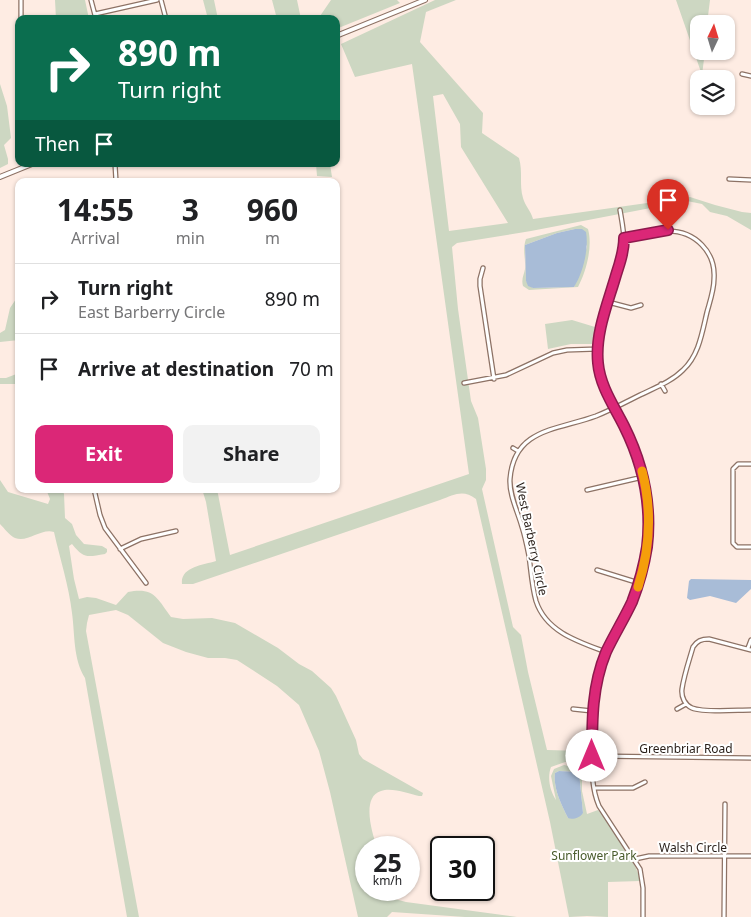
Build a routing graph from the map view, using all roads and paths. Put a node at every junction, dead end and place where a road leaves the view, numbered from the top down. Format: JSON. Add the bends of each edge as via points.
{"nodes":[{"id":1,"x":21,"y":0,"type":"edge"},
{"id":2,"x":92,"y":0,"type":"edge"},
{"id":3,"x":159,"y":0,"type":"edge"},
{"id":4,"x":425,"y":0,"type":"edge"},
{"id":5,"x":95,"y":14,"type":"joint"},
{"id":6,"x":21,"y":15,"type":"edge"},
{"id":7,"x":165,"y":15,"type":"edge"},
{"id":8,"x":340,"y":34,"type":"edge"},
{"id":9,"x":742,"y":74,"type":"dead end"},
{"id":10,"x":751,"y":76,"type":"edge"},
{"id":11,"x":25,"y":167,"type":"edge"},
{"id":12,"x":0,"y":177,"type":"edge"},
{"id":13,"x":729,"y":179,"type":"dead end"},
{"id":14,"x":751,"y":180,"type":"edge"},
{"id":15,"x":620,"y":210,"type":"dead end"},
{"id":16,"x":624,"y":238,"type":"junction"},
{"id":17,"x":483,"y":268,"type":"dead end"},
{"id":18,"x":608,"y":302,"type":"junction"},
{"id":19,"x":641,"y":305,"type":"dead end"},
{"id":20,"x":597,"y":350,"type":"junction"},
{"id":21,"x":494,"y":379,"type":"junction"},
{"id":22,"x":464,"y":384,"type":"dead end"},
{"id":23,"x":661,"y":384,"type":"junction"},
{"id":24,"x":665,"y":391,"type":"dead end"},
{"id":25,"x":615,"y":407,"type":"junction"},
{"id":26,"x":513,"y":448,"type":"dead end"},
{"id":27,"x":518,"y":451,"type":"junction"},
{"id":28,"x":751,"y":464,"type":"edge"},
{"id":29,"x":643,"y":478,"type":"junction"},
{"id":30,"x":588,"y":490,"type":"dead end"},
{"id":31,"x":95,"y":493,"type":"edge"},
{"id":32,"x":176,"y":531,"type":"dead end"},
{"id":33,"x":120,"y":548,"type":"junction"},
{"id":34,"x":751,"y":548,"type":"edge"},
{"id":35,"x":597,"y":570,"type":"dead end"},
{"id":36,"x":146,"y":583,"type":"dead end"},
{"id":37,"x":639,"y":583,"type":"junction"},
{"id":38,"x":697,"y":636,"type":"dead end"},
{"id":39,"x":751,"y":640,"type":"edge"},
{"id":40,"x":699,"y":641,"type":"junction"},
{"id":41,"x":749,"y":649,"type":"edge"},
{"id":42,"x":606,"y":652,"type":"junction"},
{"id":43,"x":686,"y":704,"type":"junction"},
{"id":44,"x":573,"y":709,"type":"dead end"},
{"id":45,"x":677,"y":709,"type":"dead end"},
{"id":46,"x":592,"y":710,"type":"junction"},
{"id":47,"x":751,"y":710,"type":"edge"},
{"id":48,"x":592,"y":756,"type":"junction"},
{"id":49,"x":751,"y":758,"type":"edge"},
{"id":50,"x":645,"y":782,"type":"dead end"},
{"id":51,"x":594,"y":788,"type":"junction"},
{"id":52,"x":724,"y":804,"type":"dead end"},
{"id":53,"x":724,"y":856,"type":"junction"},
{"id":54,"x":751,"y":856,"type":"edge"},
{"id":55,"x":635,"y":859,"type":"junction"},
{"id":56,"x":643,"y":917,"type":"edge"},
{"id":57,"x":724,"y":917,"type":"edge"}],
"edges":[{"from":1,"to":6,"type":"street"},
{"from":2,"to":5,"type":"street"},
{"from":3,"to":5,"type":"street"},
{"from":3,"to":7,"type":"street"},
{"from":4,"to":8,"type":"street"},
{"from":9,"to":10,"type":"street"},
{"from":11,"to":12,"type":"street"},
{"from":13,"to":14,"type":"street"},
{"from":15,"to":16,"type":"street"},
{"from":16,"to":18,"type":"street","via":[[622,257]]},
{"from":16,"to":23,"type":"street","via":[[664,231],[680,232],[700,242],[713,262],[714,285],[698,347],[682,371]]},
{"from":17,"to":21,"type":"street","via":[[480,286]]},
{"from":18,"to":19,"type":"street","via":[[631,308]]},
{"from":18,"to":20,"type":"street"},
{"from":20,"to":21,"type":"street","via":[[553,353]]},
{"from":20,"to":25,"type":"street","via":[[601,375]]},
{"from":21,"to":22,"type":"street"},
{"from":23,"to":24,"type":"street"},
{"from":23,"to":25,"type":"street"},
{"from":25,"to":27,"type":"street","via":[[594,417],[547,430],[534,436]]},
{"from":25,"to":29,"type":"street","via":[[631,440]]},
{"from":26,"to":27,"type":"street"},
{"from":27,"to":42,"type":"street","name":"West Barberry Circle","via":[[510,485],[526,539],[542,615],[556,629]]},
{"from":28,"to":34,"type":"street","via":[[738,464],[733,469],[732,527],[734,546]]},
{"from":29,"to":30,"type":"street"},
{"from":29,"to":37,"type":"street","via":[[648,532]]},
{"from":31,"to":33,"type":"street","via":[[105,528]]},
{"from":32,"to":33,"type":"street","via":[[141,538]]},
{"from":33,"to":36,"type":"street"},
{"from":35,"to":37,"type":"street"},
{"from":37,"to":42,"type":"street"},
{"from":38,"to":40,"type":"street"},
{"from":39,"to":41,"type":"street"},
{"from":40,"to":41,"type":"street","via":[[709,639]]},
{"from":40,"to":43,"type":"street","via":[[693,647],[682,689]]},
{"from":42,"to":46,"type":"street"},
{"from":43,"to":45,"type":"street"},
{"from":43,"to":47,"type":"street","via":[[700,710]]},
{"from":44,"to":46,"type":"street"},
{"from":46,"to":48,"type":"street"},
{"from":48,"to":49,"type":"street","name":"Greenbriar Road"},
{"from":48,"to":51,"type":"street"},
{"from":50,"to":51,"type":"street","via":[[633,788]]},
{"from":51,"to":55,"type":"street","via":[[599,806]]},
{"from":52,"to":53,"type":"street"},
{"from":53,"to":54,"type":"street","name":"Walsh Circle"},
{"from":53,"to":55,"type":"street","name":"Walsh Circle","via":[[649,856]]},
{"from":53,"to":57,"type":"street"},
{"from":55,"to":56,"type":"street","via":[[643,880]]}]}
